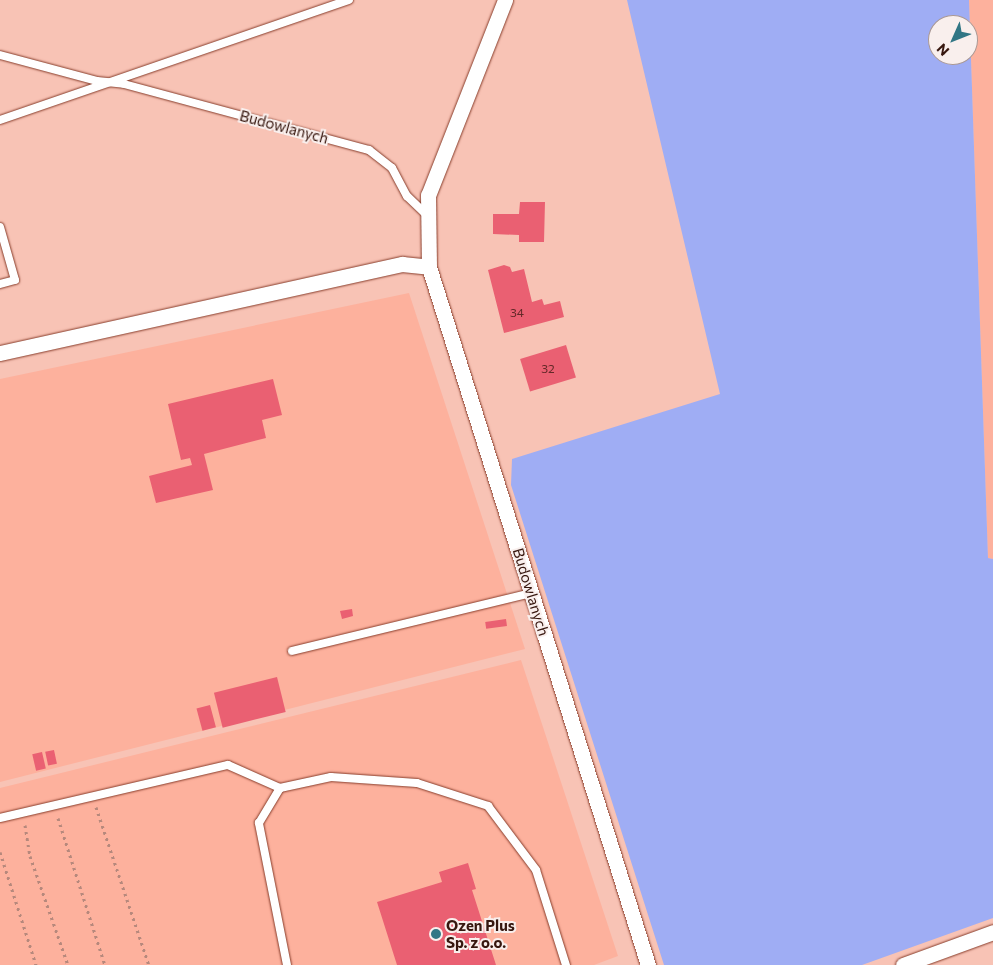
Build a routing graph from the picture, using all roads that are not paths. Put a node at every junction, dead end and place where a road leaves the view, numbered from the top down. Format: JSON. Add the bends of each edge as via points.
{"nodes":[{"id":1,"x":349,"y":0,"type":"edge"},
{"id":2,"x":505,"y":0,"type":"edge"},
{"id":3,"x":0,"y":55,"type":"edge"},
{"id":4,"x":111,"y":82,"type":"junction"},
{"id":5,"x":0,"y":120,"type":"edge"},
{"id":6,"x":428,"y":217,"type":"junction"},
{"id":7,"x":0,"y":227,"type":"edge"},
{"id":8,"x":429,"y":267,"type":"junction"},
{"id":9,"x":0,"y":284,"type":"edge"},
{"id":10,"x":0,"y":352,"type":"edge"},
{"id":11,"x":531,"y":593,"type":"junction"},
{"id":12,"x":292,"y":651,"type":"dead end"},
{"id":13,"x":280,"y":788,"type":"junction"},
{"id":14,"x":0,"y":818,"type":"edge"},
{"id":15,"x":993,"y":932,"type":"edge"},
{"id":16,"x":287,"y":965,"type":"edge"},
{"id":17,"x":566,"y":965,"type":"edge"},
{"id":18,"x":648,"y":965,"type":"edge"},
{"id":19,"x":903,"y":965,"type":"edge"}],
"edges":[{"from":1,"to":4,"type":"lane"},
{"from":2,"to":6,"type":"street","name":"Budowlanych","via":[[428,195]]},
{"from":3,"to":4,"type":"lane","name":"Budowlanych"},
{"from":4,"to":5,"type":"lane"},
{"from":4,"to":6,"type":"lane","name":"Budowlanych","via":[[369,150],[392,168],[408,196]]},
{"from":6,"to":8,"type":"street","name":"Budowlanych"},
{"from":7,"to":9,"type":"lane","via":[[15,280]]},
{"from":8,"to":10,"type":"street","via":[[402,264]]},
{"from":8,"to":11,"type":"street","name":"Budowlanych"},
{"from":11,"to":12,"type":"lane"},
{"from":11,"to":18,"type":"street","name":"Budowlanych"},
{"from":13,"to":14,"type":"lane","via":[[228,764]]},
{"from":13,"to":16,"type":"lane","via":[[259,823]]},
{"from":13,"to":17,"type":"lane","via":[[331,777],[417,783],[488,806],[536,870]]},
{"from":15,"to":19,"type":"street"}]}
